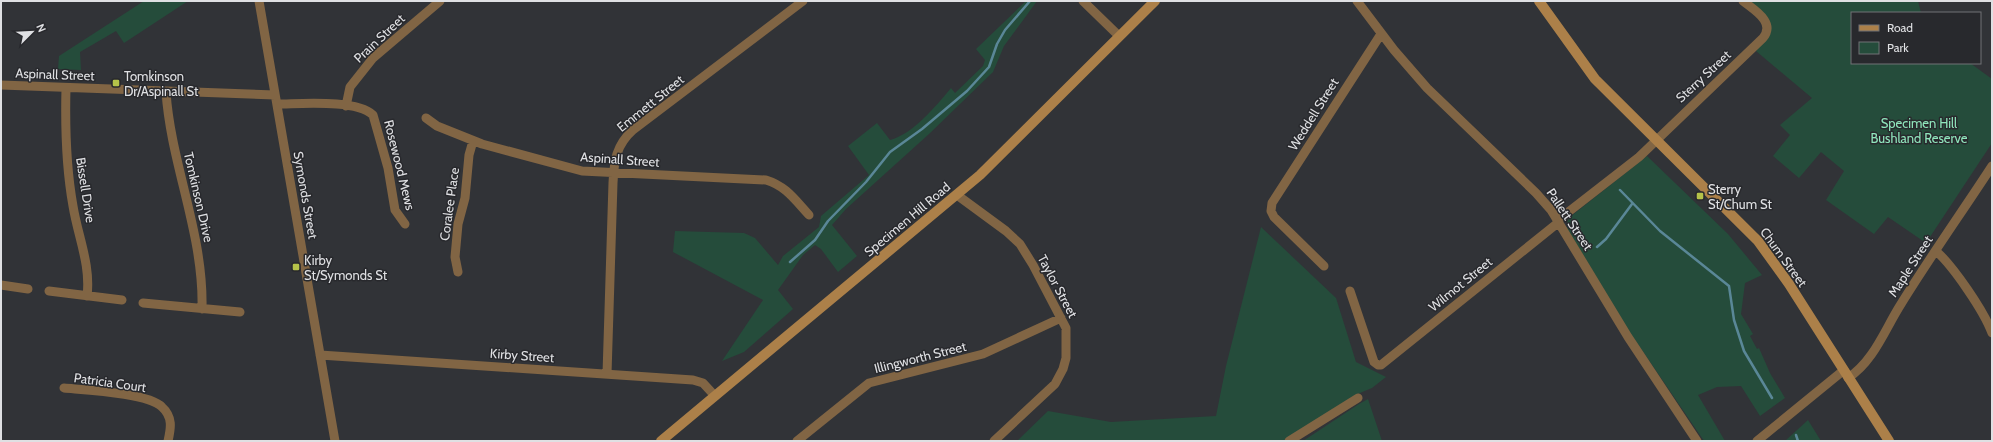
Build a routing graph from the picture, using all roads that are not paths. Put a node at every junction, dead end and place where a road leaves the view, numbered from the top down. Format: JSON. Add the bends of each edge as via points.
{"nodes":[{"id":1,"x":259,"y":1,"type":"edge"},
{"id":2,"x":440,"y":1,"type":"edge"},
{"id":3,"x":804,"y":1,"type":"edge"},
{"id":4,"x":1083,"y":1,"type":"edge"},
{"id":5,"x":1154,"y":1,"type":"edge"},
{"id":6,"x":1357,"y":1,"type":"edge"},
{"id":7,"x":1539,"y":1,"type":"edge"},
{"id":8,"x":1743,"y":1,"type":"edge"},
{"id":9,"x":1381,"y":34,"type":"junction"},
{"id":10,"x":1119,"y":36,"type":"junction"},
{"id":11,"x":1,"y":85,"type":"edge"},
{"id":12,"x":66,"y":88,"type":"junction"},
{"id":13,"x":166,"y":92,"type":"junction"},
{"id":14,"x":276,"y":100,"type":"junction"},
{"id":15,"x":346,"y":106,"type":"junction"},
{"id":16,"x":426,"y":118,"type":"dead end"},
{"id":17,"x":473,"y":141,"type":"junction"},
{"id":18,"x":1657,"y":141,"type":"junction"},
{"id":19,"x":1992,"y":166,"type":"edge"},
{"id":20,"x":613,"y":173,"type":"junction"},
{"id":21,"x":957,"y":195,"type":"junction"},
{"id":22,"x":809,"y":215,"type":"dead end"},
{"id":23,"x":1558,"y":221,"type":"junction"},
{"id":24,"x":405,"y":224,"type":"dead end"},
{"id":25,"x":1936,"y":251,"type":"junction"},
{"id":26,"x":1324,"y":266,"type":"dead end"},
{"id":27,"x":458,"y":272,"type":"dead end"},
{"id":28,"x":1,"y":285,"type":"edge"},
{"id":29,"x":28,"y":289,"type":"dead end"},
{"id":30,"x":49,"y":291,"type":"dead end"},
{"id":31,"x":1350,"y":291,"type":"dead end"},
{"id":32,"x":87,"y":296,"type":"junction"},
{"id":33,"x":122,"y":300,"type":"dead end"},
{"id":34,"x":143,"y":303,"type":"dead end"},
{"id":35,"x":202,"y":309,"type":"junction"},
{"id":36,"x":240,"y":312,"type":"dead end"},
{"id":37,"x":1062,"y":318,"type":"junction"},
{"id":38,"x":1992,"y":333,"type":"edge"},
{"id":39,"x":320,"y":355,"type":"junction"},
{"id":40,"x":607,"y":374,"type":"junction"},
{"id":41,"x":1846,"y":374,"type":"junction"},
{"id":42,"x":64,"y":388,"type":"dead end"},
{"id":43,"x":715,"y":396,"type":"junction"},
{"id":44,"x":1358,"y":398,"type":"dead end"},
{"id":45,"x":168,"y":441,"type":"edge"},
{"id":46,"x":335,"y":441,"type":"edge"},
{"id":47,"x":661,"y":441,"type":"edge"},
{"id":48,"x":797,"y":441,"type":"edge"},
{"id":49,"x":994,"y":441,"type":"edge"},
{"id":50,"x":1289,"y":441,"type":"edge"},
{"id":51,"x":1697,"y":441,"type":"edge"},
{"id":52,"x":1757,"y":441,"type":"edge"},
{"id":53,"x":1889,"y":441,"type":"edge"}],
"edges":[{"from":1,"to":14,"type":"street","name":"Symonds Street"},
{"from":2,"to":15,"type":"street","name":"Prain Street","via":[[373,58],[350,87]]},
{"from":3,"to":20,"type":"street","name":"Emmett Street","via":[[628,134],[616,154]]},
{"from":4,"to":10,"type":"street"},
{"from":5,"to":10,"type":"main road","name":"Specimen Hill Road"},
{"from":6,"to":9,"type":"street","name":"Pallett Street"},
{"from":7,"to":18,"type":"main road","name":"Chum Street","via":[[1595,78]]},
{"from":8,"to":18,"type":"street","name":"Sterry Street","via":[[1764,19],[1767,30],[1763,38]]},
{"from":9,"to":23,"type":"street","name":"Pallett Street","via":[[1436,98],[1536,193]]},
{"from":9,"to":26,"type":"street","name":"Weddell Street","via":[[1272,203],[1271,211],[1274,217]]},
{"from":10,"to":21,"type":"main road","name":"Specimen Hill Road","via":[[1004,152]]},
{"from":11,"to":12,"type":"street","name":"Aspinall Street"},
{"from":12,"to":13,"type":"street","name":"Aspinall Street"},
{"from":12,"to":32,"type":"street","name":"Bissell Drive","via":[[67,158],[73,209],[88,275]]},
{"from":13,"to":14,"type":"street","name":"Aspinall Street"},
{"from":13,"to":35,"type":"street","name":"Tomkinson Drive","via":[[172,138],[200,259]]},
{"from":14,"to":15,"type":"street"},
{"from":14,"to":39,"type":"street","name":"Symonds Street"},
{"from":15,"to":24,"type":"street","name":"Rosewood Mews","via":[[373,114],[388,168],[395,210]]},
{"from":16,"to":17,"type":"street","name":"Aspinall Street"},
{"from":17,"to":20,"type":"street","name":"Aspinall Street","via":[[571,169]]},
{"from":17,"to":27,"type":"street","name":"Coralee Place","via":[[469,155],[465,198],[458,218],[455,257]]},
{"from":18,"to":23,"type":"street","name":"Wilmot Street"},
{"from":18,"to":41,"type":"main road","name":"Chum Street","via":[[1758,242],[1782,274]]},
{"from":19,"to":25,"type":"street","name":"Maple Street"},
{"from":20,"to":22,"type":"street","name":"Aspinall Street","via":[[766,180],[780,185]]},
{"from":20,"to":40,"type":"street","name":"Emmett Street"},
{"from":21,"to":37,"type":"street","name":"Taylor Street","via":[[1020,244]]},
{"from":21,"to":43,"type":"main road","name":"Specimen Hill Road"},
{"from":23,"to":31,"type":"street","name":"Wilmot Street","via":[[1383,364],[1378,365],[1374,362]]},
{"from":23,"to":51,"type":"street","name":"Pallett Street","via":[[1628,337]]},
{"from":25,"to":38,"type":"street","via":[[1951,267]]},
{"from":25,"to":41,"type":"street","name":"Maple Street","via":[[1900,305],[1872,354],[1862,367]]},
{"from":28,"to":29,"type":"street"},
{"from":30,"to":32,"type":"street"},
{"from":32,"to":33,"type":"street"},
{"from":34,"to":35,"type":"street"},
{"from":35,"to":36,"type":"street"},
{"from":37,"to":48,"type":"street","name":"Illingworth Street","via":[[983,354],[869,383]]},
{"from":37,"to":49,"type":"street","name":"Taylor Street","via":[[1066,328],[1067,348],[1059,377],[1046,393]]},
{"from":39,"to":40,"type":"street","name":"Kirby Street"},
{"from":39,"to":46,"type":"street","name":"Symonds Street"},
{"from":40,"to":43,"type":"street","name":"Kirby Street","via":[[699,381]]},
{"from":41,"to":52,"type":"street","name":"Maple Street"},
{"from":41,"to":53,"type":"main road","name":"Chum Street"},
{"from":42,"to":45,"type":"street","name":"Patricia Court","via":[[122,395],[158,404],[166,412],[171,423]]},
{"from":43,"to":47,"type":"main road","name":"Specimen Hill Road"},
{"from":44,"to":50,"type":"street"}]}
